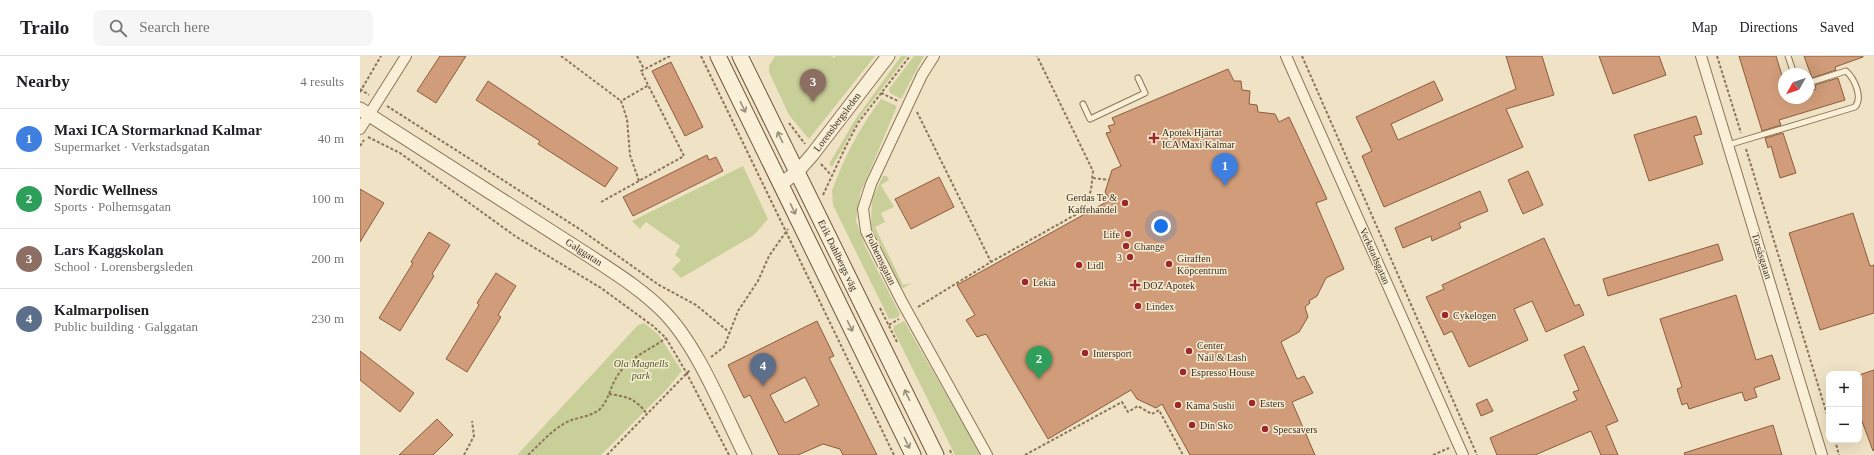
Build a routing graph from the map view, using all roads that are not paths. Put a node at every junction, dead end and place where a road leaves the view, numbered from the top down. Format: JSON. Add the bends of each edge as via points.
{"nodes":[{"id":1,"x":406,"y":56,"type":"edge"},
{"id":2,"x":718,"y":56,"type":"edge"},
{"id":3,"x":740,"y":56,"type":"edge"},
{"id":4,"x":888,"y":56,"type":"edge"},
{"id":5,"x":934,"y":56,"type":"edge"},
{"id":6,"x":1286,"y":56,"type":"edge"},
{"id":7,"x":1701,"y":56,"type":"edge"},
{"id":8,"x":1788,"y":56,"type":"edge"},
{"id":9,"x":1792,"y":68,"type":"edge"},
{"id":10,"x":1138,"y":78,"type":"dead end"},
{"id":11,"x":1814,"y":81,"type":"edge"},
{"id":12,"x":1083,"y":104,"type":"dead end"},
{"id":13,"x":365,"y":112,"type":"edge"},
{"id":14,"x":360,"y":130,"type":"edge"},
{"id":15,"x":1728,"y":145,"type":"junction"},
{"id":16,"x":797,"y":172,"type":"junction"},
{"id":17,"x":781,"y":184,"type":"junction"},
{"id":18,"x":745,"y":455,"type":"edge"},
{"id":19,"x":913,"y":455,"type":"edge"},
{"id":20,"x":936,"y":455,"type":"edge"},
{"id":21,"x":987,"y":455,"type":"edge"},
{"id":22,"x":1464,"y":455,"type":"edge"},
{"id":23,"x":1822,"y":455,"type":"edge"}],
"edges":[{"from":1,"to":13,"type":"street","via":[[378,101]]},
{"from":2,"to":17,"type":"main road","name":"Erik Dahlbergs väg","one_way":true},
{"from":16,"to":3,"type":"main road","name":"Erik Dahlbergs väg","one_way":true},
{"from":4,"to":16,"type":"street","name":"Lorensbergsleden"},
{"from":5,"to":21,"type":"street","name":"Polhemsgatan","via":[[871,184],[863,209],[866,230],[908,313]]},
{"from":6,"to":22,"type":"street","name":"Verkstadsgatan"},
{"from":7,"to":15,"type":"street","name":"Torsåsgatan"},
{"from":8,"to":9,"type":"lane"},
{"from":10,"to":12,"type":"lane","via":[[1145,93],[1097,116],[1090,119]]},
{"from":11,"to":15,"type":"lane","via":[[1846,71],[1850,74],[1859,96],[1858,103],[1855,107]]},
{"from":13,"to":14,"type":"street"},
{"from":13,"to":18,"type":"street","name":"Galggatan","via":[[628,282],[662,310],[683,336],[700,364]]},
{"from":15,"to":23,"type":"street","name":"Torsåsgatan"},
{"from":16,"to":17,"type":"street","name":"Lorensbergsleden"},
{"from":20,"to":16,"type":"main road","name":"Erik Dahlbergs väg","one_way":true},
{"from":17,"to":19,"type":"main road","name":"Erik Dahlbergs väg","one_way":true}]}
